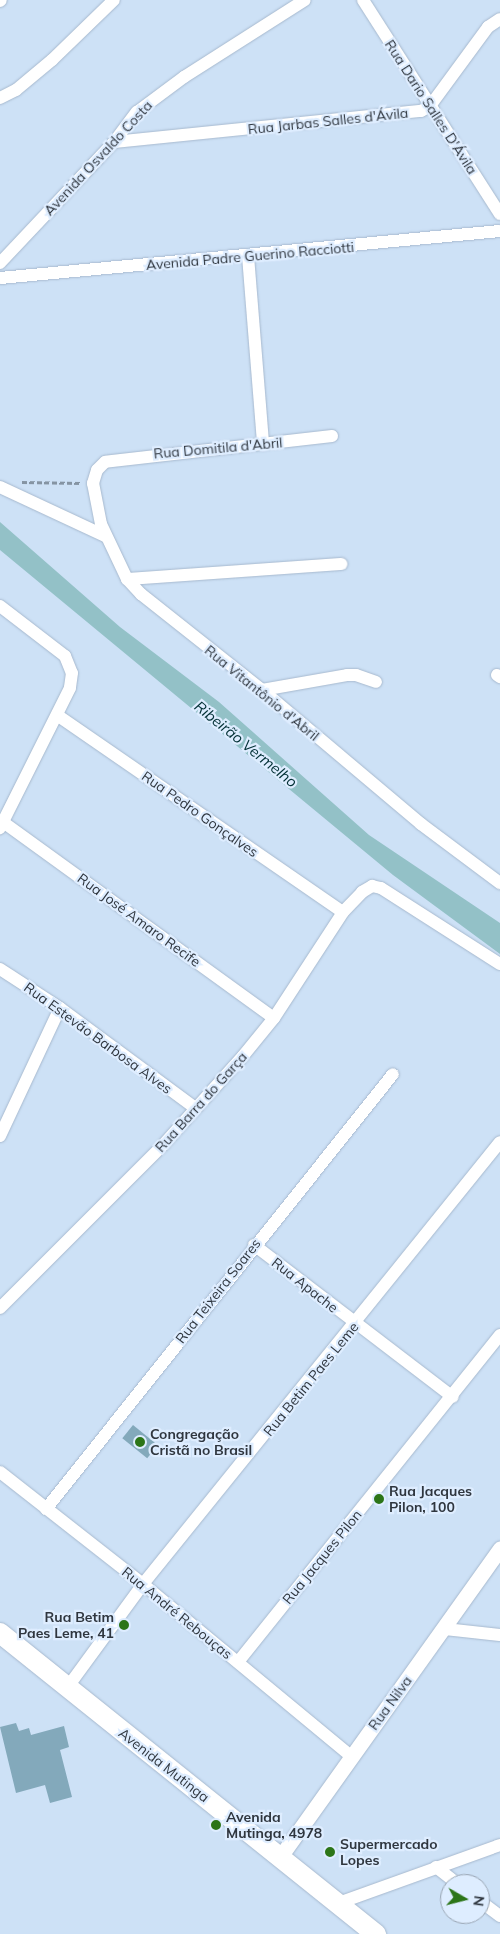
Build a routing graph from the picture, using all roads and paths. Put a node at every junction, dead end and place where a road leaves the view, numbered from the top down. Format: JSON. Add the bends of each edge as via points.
{"nodes":[{"id":1,"x":114,"y":0,"type":"edge"},
{"id":2,"x":305,"y":0,"type":"edge"},
{"id":3,"x":363,"y":0,"type":"edge"},
{"id":4,"x":500,"y":19,"type":"edge"},
{"id":5,"x":0,"y":98,"type":"edge"},
{"id":6,"x":430,"y":106,"type":"junction"},
{"id":7,"x":114,"y":142,"type":"junction"},
{"id":8,"x":500,"y":214,"type":"edge"},
{"id":9,"x":500,"y":231,"type":"edge"},
{"id":10,"x":248,"y":256,"type":"junction"},
{"id":11,"x":0,"y":263,"type":"edge"},
{"id":12,"x":0,"y":278,"type":"edge"},
{"id":13,"x":332,"y":436,"type":"dead end"},
{"id":14,"x":263,"y":444,"type":"junction"},
{"id":15,"x":20,"y":482,"type":"dead end"},
{"id":16,"x":93,"y":483,"type":"junction"},
{"id":17,"x":0,"y":487,"type":"edge"},
{"id":18,"x":105,"y":536,"type":"junction"},
{"id":19,"x":342,"y":564,"type":"dead end"},
{"id":20,"x":127,"y":579,"type":"junction"},
{"id":21,"x":0,"y":606,"type":"edge"},
{"id":22,"x":376,"y":682,"type":"dead end"},
{"id":23,"x":262,"y":690,"type":"junction"},
{"id":24,"x":57,"y":715,"type":"junction"},
{"id":25,"x":2,"y":825,"type":"edge"},
{"id":26,"x":500,"y":883,"type":"edge"},
{"id":27,"x":343,"y":912,"type":"junction"},
{"id":28,"x":500,"y":964,"type":"edge"},
{"id":29,"x":0,"y":969,"type":"edge"},
{"id":30,"x":60,"y":1008,"type":"junction"},
{"id":31,"x":274,"y":1018,"type":"junction"},
{"id":32,"x":393,"y":1074,"type":"dead end"},
{"id":33,"x":195,"y":1108,"type":"junction"},
{"id":34,"x":0,"y":1136,"type":"edge"},
{"id":35,"x":500,"y":1142,"type":"edge"},
{"id":36,"x":254,"y":1245,"type":"junction"},
{"id":37,"x":0,"y":1308,"type":"edge"},
{"id":38,"x":356,"y":1324,"type":"junction"},
{"id":39,"x":500,"y":1335,"type":"edge"},
{"id":40,"x":453,"y":1397,"type":"junction"},
{"id":41,"x":0,"y":1472,"type":"edge"},
{"id":42,"x":46,"y":1509,"type":"junction"},
{"id":43,"x":500,"y":1549,"type":"edge"},
{"id":44,"x":143,"y":1584,"type":"junction"},
{"id":45,"x":445,"y":1629,"type":"junction"},
{"id":46,"x":0,"y":1633,"type":"edge"},
{"id":47,"x":500,"y":1635,"type":"edge"},
{"id":48,"x":238,"y":1662,"type":"junction"},
{"id":49,"x":67,"y":1688,"type":"junction"},
{"id":50,"x":351,"y":1756,"type":"junction"},
{"id":51,"x":500,"y":1845,"type":"edge"},
{"id":52,"x":280,"y":1857,"type":"junction"},
{"id":53,"x":436,"y":1867,"type":"junction"},
{"id":54,"x":445,"y":1874,"type":"edge"},
{"id":55,"x":336,"y":1904,"type":"junction"},
{"id":56,"x":376,"y":1934,"type":"edge"}],
"edges":[{"from":1,"to":5,"type":"street","via":[[52,60],[16,90]]},
{"from":2,"to":7,"type":"street","name":"Avenida Osvaldo Costa","via":[[159,94],[137,112]]},
{"from":3,"to":6,"type":"street","name":"Rua Dario Salles D'Ávila"},
{"from":4,"to":6,"type":"street","via":[[472,46]]},
{"from":6,"to":7,"type":"street","name":"Rua Jarbas Salles d'Ávila","via":[[410,113]]},
{"from":6,"to":8,"type":"street","name":"Rua Dario Salles D'Ávila"},
{"from":7,"to":11,"type":"street","name":"Avenida Osvaldo Costa"},
{"from":9,"to":10,"type":"street","name":"Avenida Padre Guerino Racciotti"},
{"from":10,"to":12,"type":"street","name":"Avenida Padre Guerino Racciotti"},
{"from":10,"to":14,"type":"street"},
{"from":13,"to":14,"type":"street","name":"Rua Domitila d'Abril"},
{"from":14,"to":16,"type":"street","name":"Rua Domitila d'Abril","via":[[105,462],[97,470]]},
{"from":15,"to":16,"type":"path"},
{"from":16,"to":18,"type":"street","name":"Rua Vitantônio d'Abril"},
{"from":17,"to":18,"type":"street"},
{"from":18,"to":20,"type":"street","name":"Rua Vitantônio d'Abril"},
{"from":19,"to":20,"type":"street"},
{"from":20,"to":23,"type":"street","name":"Rua Vitantônio d'Abril","via":[[195,639]]},
{"from":21,"to":24,"type":"street","via":[[65,656],[72,673],[70,688]]},
{"from":22,"to":23,"type":"street","via":[[347,675]]},
{"from":23,"to":26,"type":"street","name":"Rua Vitantônio d'Abril","via":[[422,824]]},
{"from":24,"to":25,"type":"street"},
{"from":24,"to":27,"type":"street","name":"Rua Pedro Gonçalves"},
{"from":25,"to":31,"type":"street","name":"Rua José Amaro Recife"},
{"from":27,"to":28,"type":"street","name":"Rua Barra do Garça","via":[[366,889],[372,886],[381,888]]},
{"from":27,"to":31,"type":"street","name":"Rua Barra do Garça"},
{"from":29,"to":30,"type":"street","name":"Rua Estevão Barbosa Alves"},
{"from":30,"to":33,"type":"street","name":"Rua Estevão Barbosa Alves"},
{"from":30,"to":34,"type":"street"},
{"from":31,"to":33,"type":"street","name":"Rua Barra do Garça"},
{"from":32,"to":36,"type":"street","name":"Rua Teixeira Soares"},
{"from":33,"to":37,"type":"street","name":"Rua Barra do Garça","via":[[164,1144]]},
{"from":35,"to":38,"type":"street","name":"Rua Betim Paes Leme"},
{"from":36,"to":38,"type":"street","name":"Rua Apache"},
{"from":36,"to":42,"type":"street","name":"Rua Teixeira Soares"},
{"from":38,"to":40,"type":"street","name":"Rua Apache"},
{"from":38,"to":44,"type":"street","name":"Rua Betim Paes Leme"},
{"from":39,"to":40,"type":"street","name":"Rua Jacques Pilon"},
{"from":40,"to":48,"type":"street","name":"Rua Jacques Pilon"},
{"from":41,"to":42,"type":"street","name":"Rua André Rebouças"},
{"from":42,"to":44,"type":"street","name":"Rua André Rebouças"},
{"from":43,"to":45,"type":"street","name":"Rua Nilva"},
{"from":44,"to":48,"type":"street","name":"Rua André Rebouças"},
{"from":44,"to":49,"type":"street","name":"Rua Betim Paes Leme"},
{"from":45,"to":47,"type":"street"},
{"from":45,"to":50,"type":"street","name":"Rua Nilva"},
{"from":46,"to":49,"type":"main road","name":"Avenida Mutinga"},
{"from":48,"to":50,"type":"street","name":"Rua André Rebouças"},
{"from":49,"to":52,"type":"main road","name":"Avenida Mutinga"},
{"from":50,"to":52,"type":"street","name":"Rua Nilva"},
{"from":51,"to":53,"type":"street"},
{"from":52,"to":55,"type":"main road","name":"Avenida Mutinga"},
{"from":53,"to":54,"type":"street"},
{"from":53,"to":55,"type":"street"},
{"from":55,"to":56,"type":"main road","name":"Avenida Mutinga"}]}
